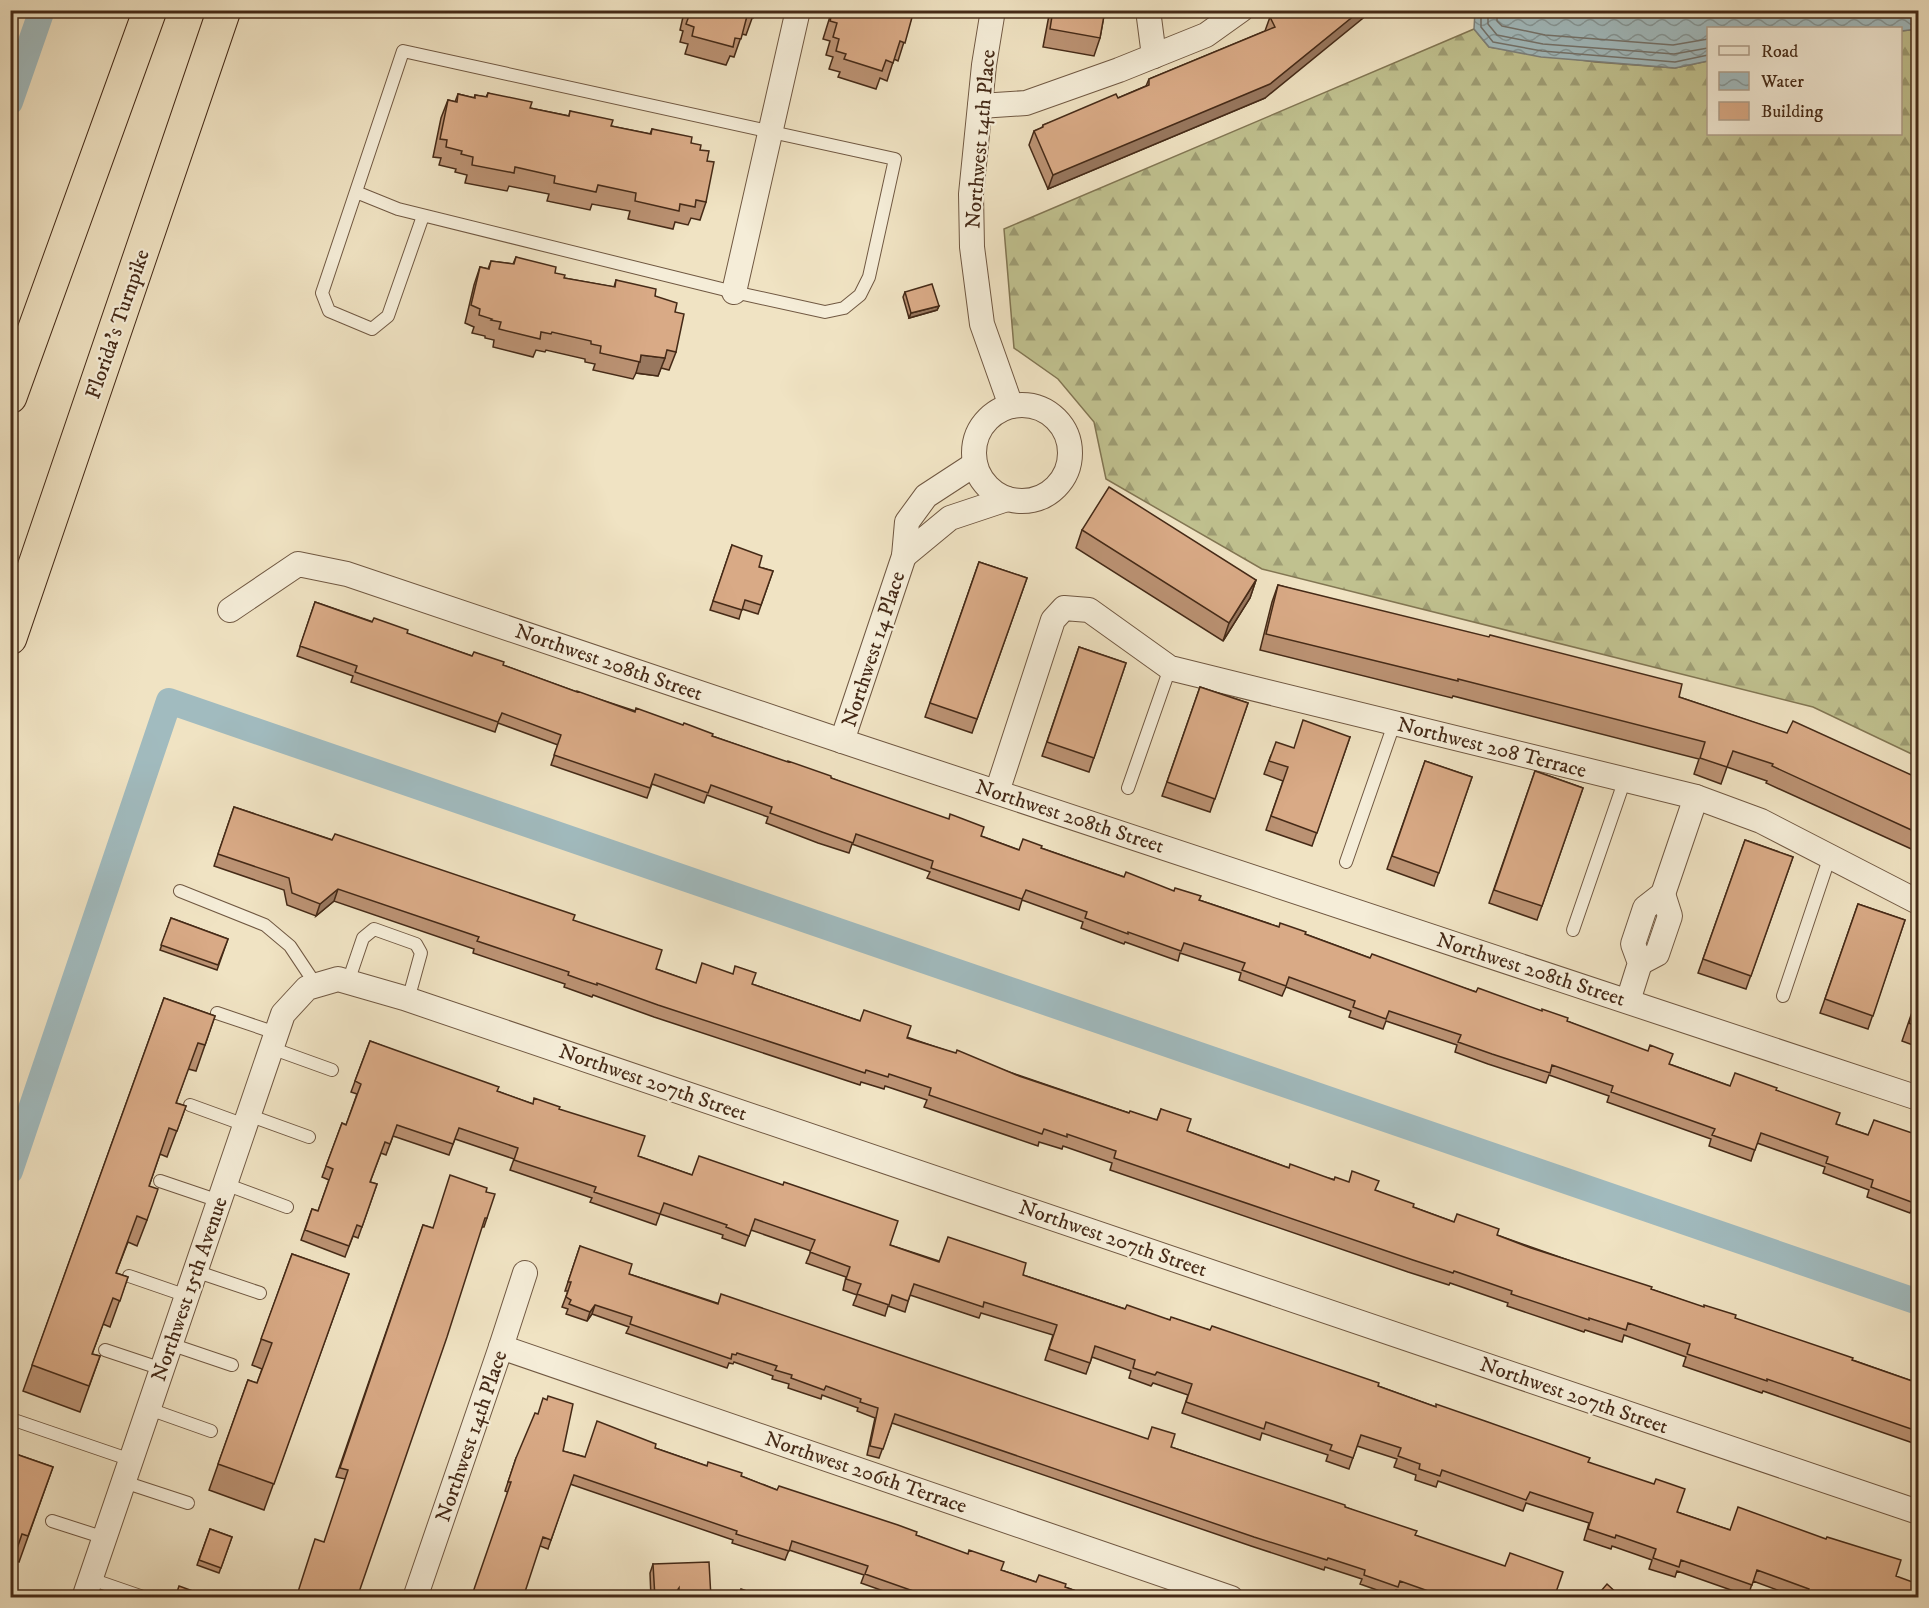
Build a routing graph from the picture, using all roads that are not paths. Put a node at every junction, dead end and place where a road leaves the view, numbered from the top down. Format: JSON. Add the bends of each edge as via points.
{"nodes":[{"id":1,"x":150,"y":10,"type":"edge"},
{"id":2,"x":224,"y":10,"type":"edge"},
{"id":3,"x":798,"y":10,"type":"edge"},
{"id":4,"x":993,"y":10,"type":"edge"},
{"id":5,"x":1148,"y":10,"type":"edge"},
{"id":6,"x":1241,"y":10,"type":"edge"},
{"id":7,"x":1154,"y":56,"type":"junction"},
{"id":8,"x":980,"y":106,"type":"junction"},
{"id":9,"x":770,"y":132,"type":"junction"},
{"id":10,"x":356,"y":192,"type":"junction"},
{"id":11,"x":423,"y":216,"type":"junction"},
{"id":12,"x":734,"y":292,"type":"junction"},
{"id":13,"x":10,"y":397,"type":"edge"},
{"id":14,"x":1011,"y":406,"type":"junction"},
{"id":15,"x":975,"y":464,"type":"junction"},
{"id":16,"x":1007,"y":499,"type":"junction"},
{"id":17,"x":904,"y":556,"type":"junction"},
{"id":18,"x":230,"y":610,"type":"dead end"},
{"id":19,"x":10,"y":638,"type":"edge"},
{"id":20,"x":1170,"y":668,"type":"junction"},
{"id":21,"x":1394,"y":724,"type":"junction"},
{"id":22,"x":842,"y":741,"type":"junction"},
{"id":23,"x":1625,"y":779,"type":"junction"},
{"id":24,"x":1128,"y":788,"type":"dead end"},
{"id":25,"x":997,"y":792,"type":"junction"},
{"id":26,"x":1696,"y":797,"type":"junction"},
{"id":27,"x":1830,"y":856,"type":"junction"},
{"id":28,"x":1346,"y":862,"type":"dead end"},
{"id":29,"x":180,"y":891,"type":"dead end"},
{"id":30,"x":1918,"y":902,"type":"edge"},
{"id":31,"x":1574,"y":930,"type":"dead end"},
{"id":32,"x":348,"y":982,"type":"junction"},
{"id":33,"x":312,"y":986,"type":"junction"},
{"id":34,"x":1783,"y":996,"type":"dead end"},
{"id":35,"x":408,"y":1000,"type":"junction"},
{"id":36,"x":1628,"y":1001,"type":"junction"},
{"id":37,"x":217,"y":1013,"type":"dead end"},
{"id":38,"x":274,"y":1040,"type":"junction"},
{"id":39,"x":332,"y":1071,"type":"dead end"},
{"id":40,"x":1918,"y":1098,"type":"edge"},
{"id":41,"x":190,"y":1105,"type":"edge"},
{"id":42,"x":247,"y":1120,"type":"junction"},
{"id":43,"x":309,"y":1137,"type":"dead end"},
{"id":44,"x":160,"y":1181,"type":"edge"},
{"id":45,"x":222,"y":1192,"type":"junction"},
{"id":46,"x":287,"y":1207,"type":"dead end"},
{"id":47,"x":195,"y":1270,"type":"junction"},
{"id":48,"x":525,"y":1273,"type":"dead end"},
{"id":49,"x":129,"y":1276,"type":"edge"},
{"id":50,"x":260,"y":1293,"type":"dead end"},
{"id":51,"x":187,"y":1296,"type":"junction"},
{"id":52,"x":170,"y":1344,"type":"junction"},
{"id":53,"x":501,"y":1347,"type":"junction"},
{"id":54,"x":105,"y":1350,"type":"edge"},
{"id":55,"x":232,"y":1365,"type":"dead end"},
{"id":56,"x":162,"y":1369,"type":"junction"},
{"id":57,"x":148,"y":1409,"type":"junction"},
{"id":58,"x":17,"y":1421,"type":"dead end"},
{"id":59,"x":211,"y":1431,"type":"dead end"},
{"id":60,"x":128,"y":1471,"type":"junction"},
{"id":61,"x":188,"y":1503,"type":"dead end"},
{"id":62,"x":1918,"y":1512,"type":"edge"},
{"id":63,"x":52,"y":1521,"type":"dead end"},
{"id":64,"x":105,"y":1538,"type":"junction"},
{"id":65,"x":88,"y":1588,"type":"edge"},
{"id":66,"x":146,"y":1598,"type":"edge"},
{"id":67,"x":415,"y":1598,"type":"edge"},
{"id":68,"x":1231,"y":1598,"type":"edge"}],
"edges":[{"from":1,"to":13,"type":"highway"},
{"from":2,"to":19,"type":"highway","name":"Florida's Turnpike"},
{"from":3,"to":9,"type":"street"},
{"from":4,"to":8,"type":"street","name":"Northwest 14th Place"},
{"from":5,"to":7,"type":"street"},
{"from":6,"to":7,"type":"street","via":[[1206,35]]},
{"from":7,"to":8,"type":"street","via":[[1026,103]]},
{"from":8,"to":14,"type":"street","name":"Northwest 14th Place","via":[[971,194],[972,247],[982,324]]},
{"from":9,"to":10,"type":"lane","via":[[404,51]]},
{"from":9,"to":12,"type":"street"},
{"from":9,"to":12,"type":"lane","via":[[895,159],[869,277],[860,295],[844,309],[825,312]]},
{"from":10,"to":11,"type":"lane"},
{"from":10,"to":11,"type":"lane","via":[[322,293],[329,311],[372,329],[388,316]]},
{"from":11,"to":12,"type":"lane"},
{"from":14,"to":15,"type":"street","via":[[997,411],[977,434]]},
{"from":14,"to":16,"type":"street","via":[[1034,406],[1055,417],[1065,430],[1070,462],[1054,490],[1040,498]]},
{"from":15,"to":16,"type":"street","via":[[987,485]]},
{"from":15,"to":17,"type":"street","via":[[926,496],[907,522]]},
{"from":16,"to":17,"type":"street","via":[[950,518]]},
{"from":17,"to":22,"type":"street","name":"Northwest 14 Place"},
{"from":18,"to":22,"type":"street","name":"Northwest 208th Street","via":[[298,564],[347,574]]},
{"from":20,"to":21,"type":"street","name":"Northwest 208 Terrace"},
{"from":20,"to":24,"type":"lane"},
{"from":20,"to":25,"type":"street","name":"Northwest 208 Terrace","via":[[1089,610],[1064,608],[1053,620]]},
{"from":21,"to":23,"type":"street","name":"Northwest 208 Terrace"},
{"from":21,"to":28,"type":"lane"},
{"from":22,"to":25,"type":"street","name":"Northwest 208th Street"},
{"from":23,"to":26,"type":"street","name":"Northwest 208 Terrace"},
{"from":23,"to":31,"type":"lane"},
{"from":25,"to":36,"type":"street","name":"Northwest 208th Street"},
{"from":26,"to":27,"type":"street","name":"Northwest 208 Terrace","via":[[1761,820]]},
{"from":26,"to":36,"type":"street","via":[[1663,894],[1645,908],[1633,944],[1640,963]]},
{"from":27,"to":30,"type":"street","name":"Northwest 208 Terrace"},
{"from":27,"to":34,"type":"lane"},
{"from":29,"to":33,"type":"lane","via":[[265,925],[290,946]]},
{"from":32,"to":33,"type":"street","name":"Northwest 207th Street","via":[[338,979]]},
{"from":32,"to":35,"type":"street","name":"Northwest 207th Street"},
{"from":32,"to":35,"type":"lane","via":[[363,938],[374,930],[416,944],[421,953]]},
{"from":33,"to":38,"type":"street","name":"Northwest 15th Avenue","via":[[282,1014]]},
{"from":35,"to":62,"type":"street","name":"Northwest 207th Street"},
{"from":36,"to":40,"type":"street","name":"Northwest 208th Street"},
{"from":37,"to":38,"type":"lane"},
{"from":38,"to":39,"type":"lane"},
{"from":38,"to":42,"type":"street","name":"Northwest 15th Avenue"},
{"from":41,"to":42,"type":"lane"},
{"from":42,"to":43,"type":"lane"},
{"from":42,"to":45,"type":"street","name":"Northwest 15th Avenue"},
{"from":44,"to":45,"type":"lane"},
{"from":45,"to":46,"type":"lane"},
{"from":45,"to":47,"type":"street","name":"Northwest 15th Avenue"},
{"from":47,"to":50,"type":"lane"},
{"from":47,"to":51,"type":"street","name":"Northwest 15th Avenue"},
{"from":48,"to":53,"type":"street","name":"Northwest 14th Place"},
{"from":49,"to":51,"type":"lane"},
{"from":51,"to":52,"type":"street","name":"Northwest 15th Avenue"},
{"from":52,"to":55,"type":"lane"},
{"from":52,"to":56,"type":"street","name":"Northwest 15th Avenue"},
{"from":53,"to":67,"type":"street","name":"Northwest 14th Place"},
{"from":53,"to":68,"type":"street","name":"Northwest 206th Terrace"},
{"from":54,"to":56,"type":"lane"},
{"from":56,"to":57,"type":"street","name":"Northwest 15th Avenue"},
{"from":57,"to":59,"type":"lane"},
{"from":57,"to":60,"type":"street","name":"Northwest 15th Avenue"},
{"from":58,"to":60,"type":"lane"},
{"from":60,"to":61,"type":"lane"},
{"from":60,"to":64,"type":"street","name":"Northwest 15th Avenue"},
{"from":63,"to":64,"type":"lane"},
{"from":64,"to":65,"type":"street","name":"Northwest 15th Avenue"},
{"from":65,"to":66,"type":"lane"}]}
